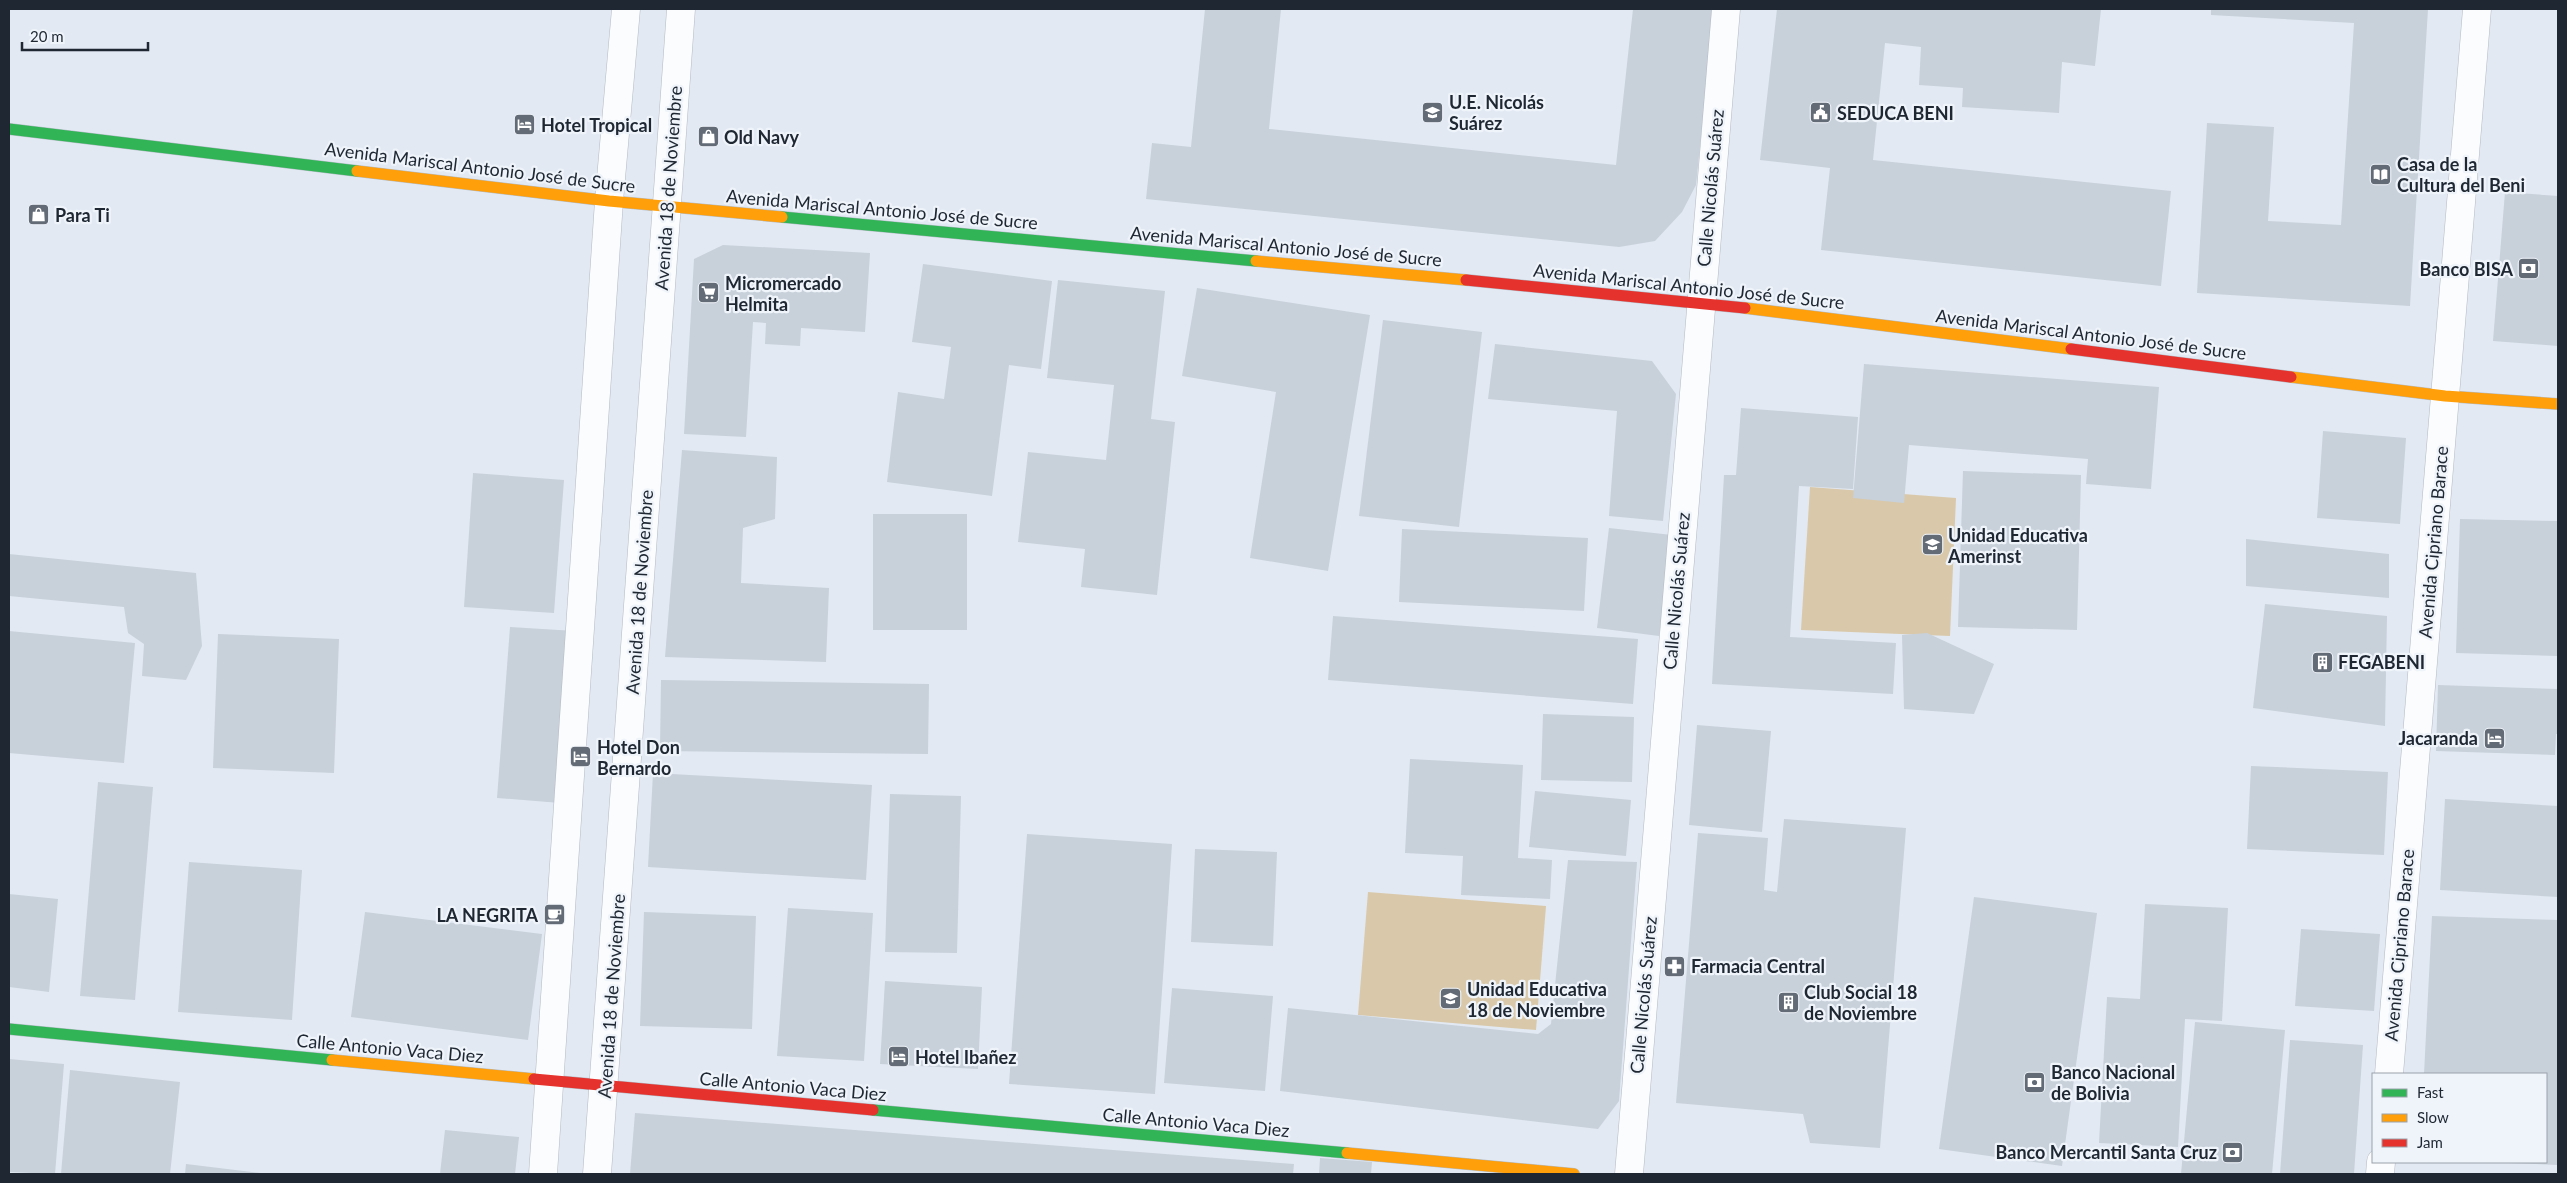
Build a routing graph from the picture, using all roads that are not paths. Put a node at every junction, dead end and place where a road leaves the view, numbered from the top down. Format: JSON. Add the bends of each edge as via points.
{"nodes":[{"id":1,"x":626,"y":9,"type":"edge"},
{"id":2,"x":681,"y":9,"type":"edge"},
{"id":3,"x":1726,"y":9,"type":"edge"},
{"id":4,"x":2477,"y":9,"type":"edge"},
{"id":5,"x":9,"y":129,"type":"edge"},
{"id":6,"x":609,"y":201,"type":"junction"},
{"id":7,"x":666,"y":206,"type":"junction"},
{"id":8,"x":1700,"y":302,"type":"junction"},
{"id":9,"x":2445,"y":396,"type":"junction"},
{"id":10,"x":2558,"y":404,"type":"edge"},
{"id":11,"x":9,"y":1029,"type":"edge"},
{"id":12,"x":2388,"y":1073,"type":"edge"},
{"id":13,"x":550,"y":1081,"type":"junction"},
{"id":14,"x":604,"y":1086,"type":"junction"},
{"id":15,"x":543,"y":1174,"type":"edge"},
{"id":16,"x":597,"y":1174,"type":"edge"},
{"id":17,"x":1574,"y":1174,"type":"edge"},
{"id":18,"x":1629,"y":1174,"type":"edge"}],
"edges":[{"from":1,"to":6,"type":"street"},
{"from":2,"to":7,"type":"street","name":"Avenida 18 de Noviembre"},
{"from":3,"to":8,"type":"street","name":"Calle Nicolás Suárez"},
{"from":4,"to":9,"type":"street","name":"Avenida Cipriano Barace"},
{"from":5,"to":6,"type":"street","name":"Avenida Mariscal Antonio José de Sucre"},
{"from":6,"to":7,"type":"street","name":"Avenida Mariscal Antonio José de Sucre"},
{"from":6,"to":13,"type":"street"},
{"from":7,"to":8,"type":"street","name":"Avenida Mariscal Antonio José de Sucre"},
{"from":7,"to":14,"type":"street","name":"Avenida 18 de Noviembre"},
{"from":8,"to":9,"type":"street","name":"Avenida Mariscal Antonio José de Sucre"},
{"from":8,"to":18,"type":"street","name":"Calle Nicolás Suárez"},
{"from":9,"to":10,"type":"street","name":"Avenida Mariscal Antonio José de Sucre"},
{"from":9,"to":12,"type":"street","name":"Avenida Cipriano Barace"},
{"from":11,"to":13,"type":"street","name":"Calle Antonio Vaca Diez"},
{"from":13,"to":14,"type":"street","name":"Calle Antonio Vaca Diez"},
{"from":13,"to":15,"type":"street"},
{"from":14,"to":16,"type":"street","name":"Avenida 18 de Noviembre"},
{"from":14,"to":17,"type":"street","name":"Calle Antonio Vaca Diez"}]}
